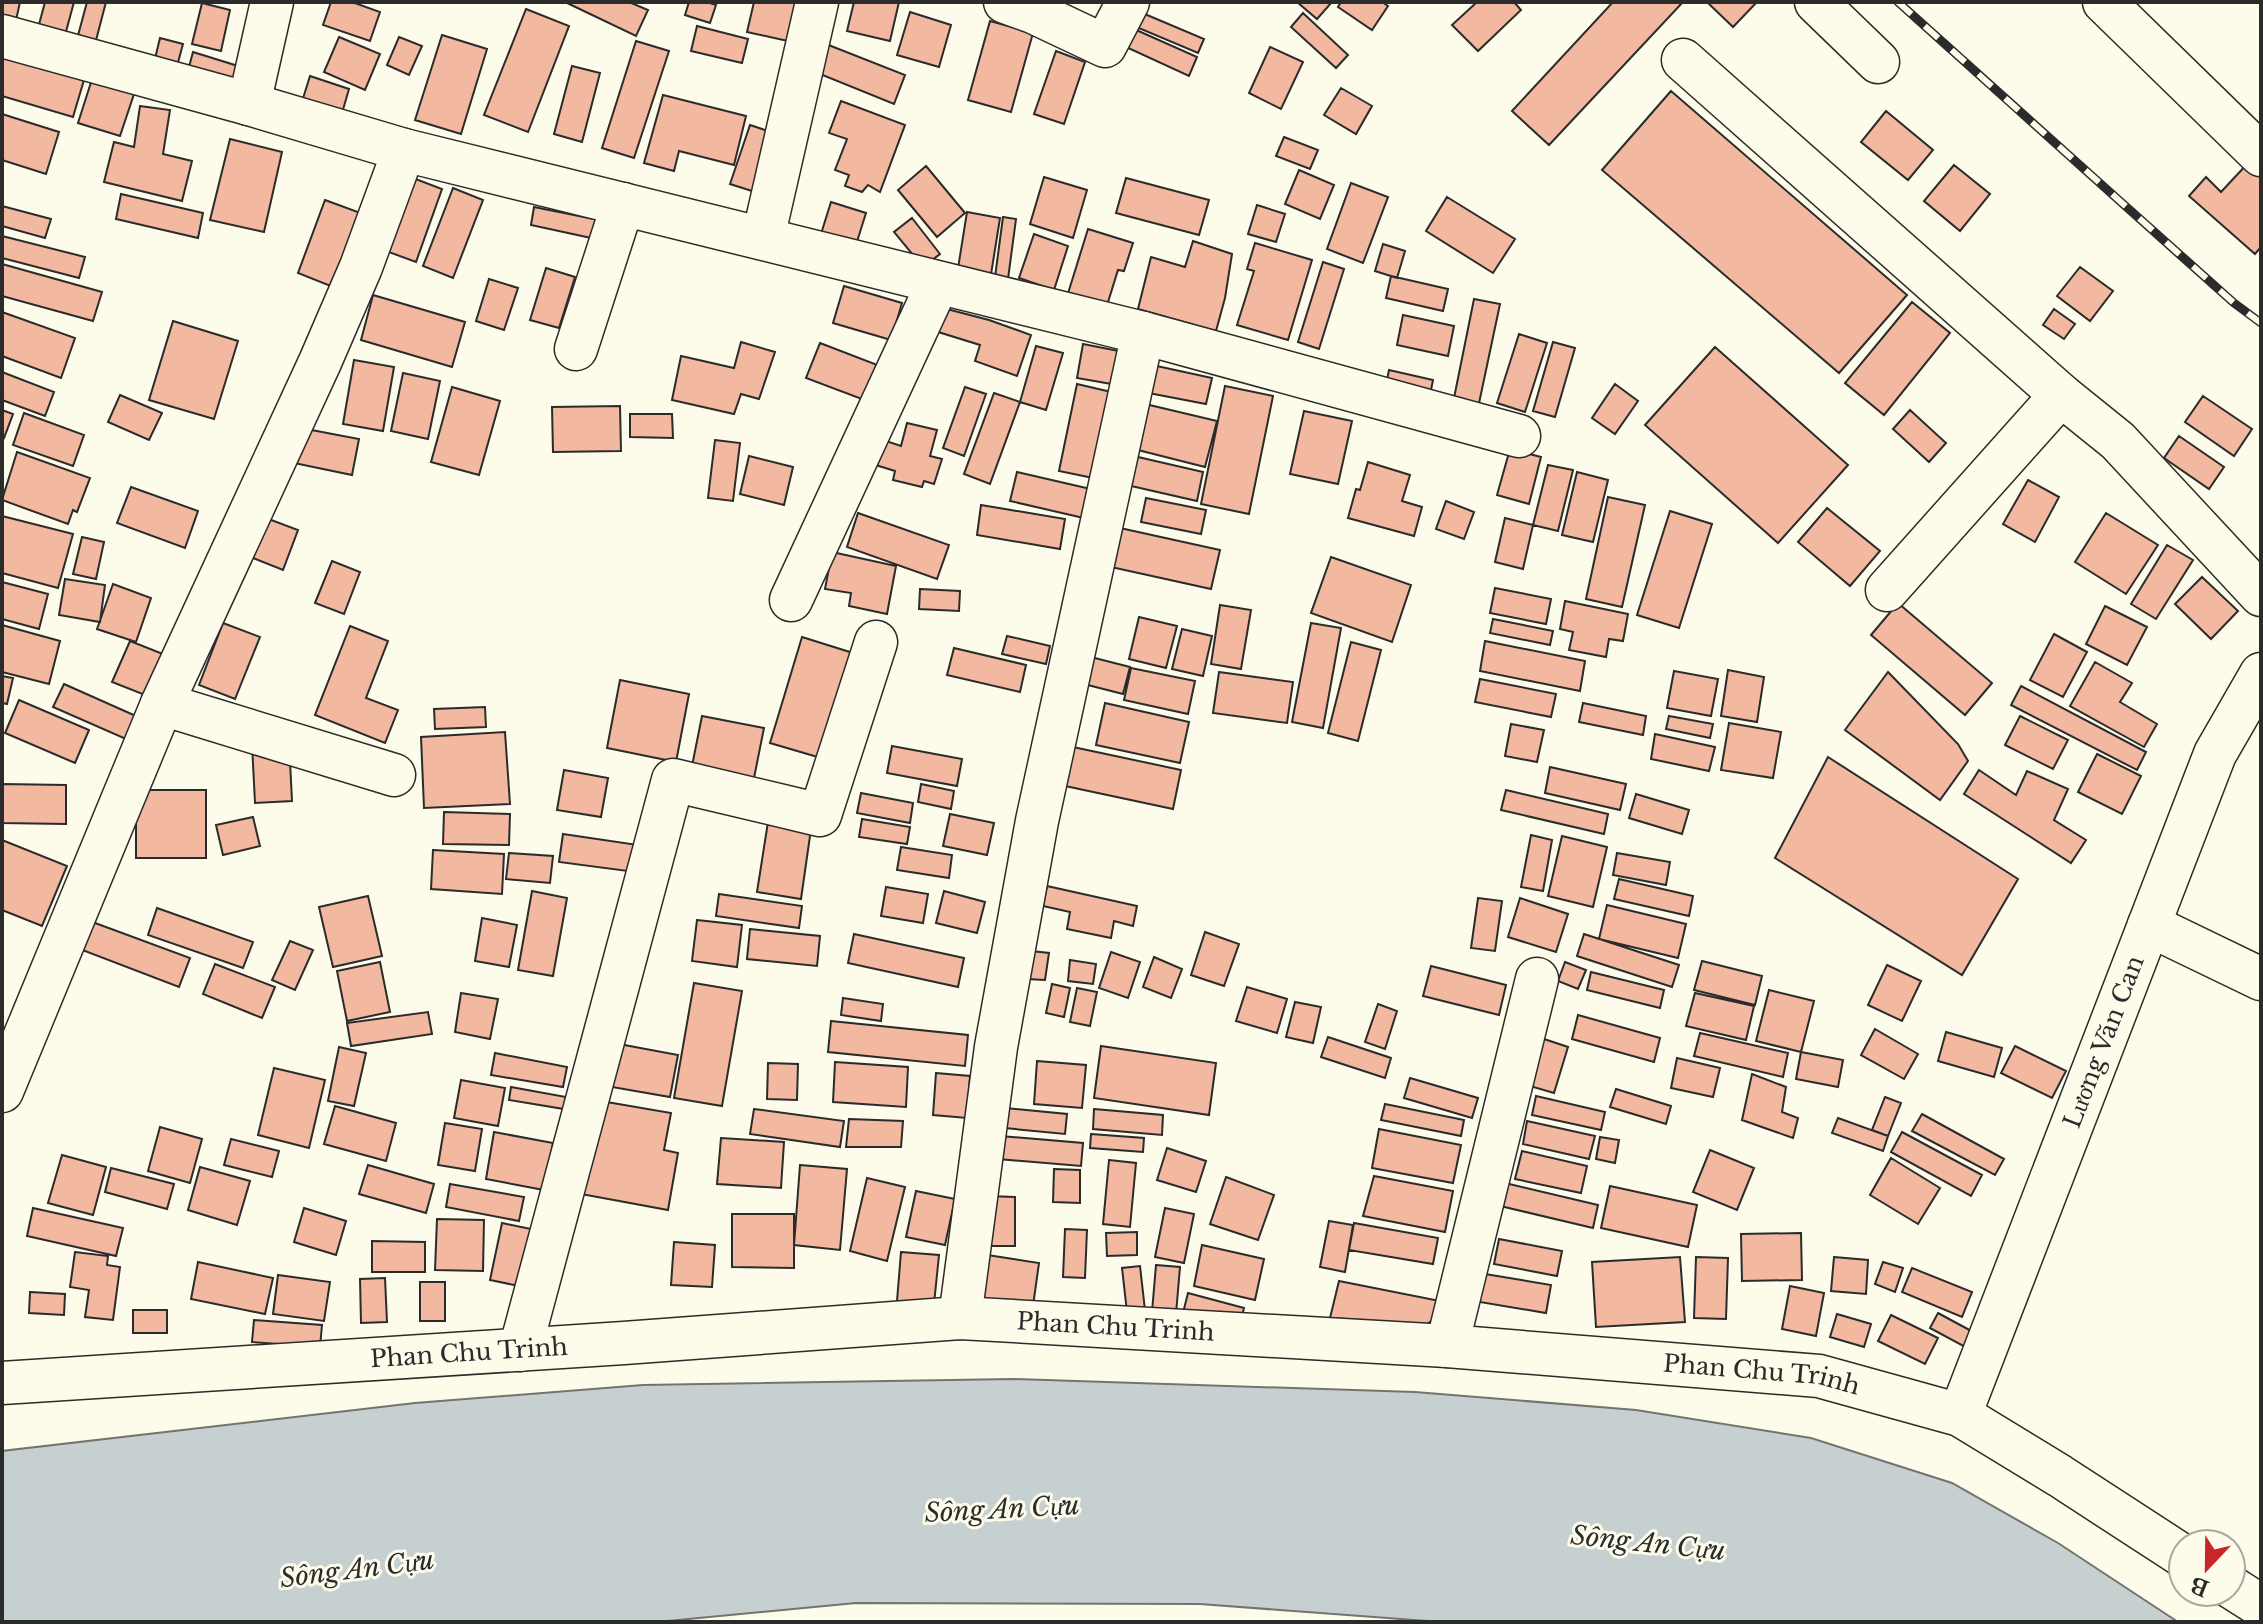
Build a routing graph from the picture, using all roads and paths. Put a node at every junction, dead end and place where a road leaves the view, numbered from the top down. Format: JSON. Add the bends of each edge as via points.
{"nodes":[{"id":1,"x":272,"y":2,"type":"edge"},
{"id":2,"x":817,"y":2,"type":"edge"},
{"id":3,"x":1005,"y":2,"type":"edge"},
{"id":4,"x":1128,"y":2,"type":"edge"},
{"id":5,"x":1816,"y":2,"type":"edge"},
{"id":6,"x":2104,"y":2,"type":"edge"},
{"id":7,"x":2,"y":36,"type":"edge"},
{"id":8,"x":1683,"y":60,"type":"dead end"},
{"id":9,"x":1878,"y":62,"type":"dead end"},
{"id":10,"x":249,"y":104,"type":"junction"},
{"id":11,"x":404,"y":150,"type":"junction"},
{"id":12,"x":2261,"y":155,"type":"edge"},
{"id":13,"x":623,"y":204,"type":"junction"},
{"id":14,"x":763,"y":238,"type":"junction"},
{"id":15,"x":938,"y":283,"type":"junction"},
{"id":16,"x":1143,"y":333,"type":"junction"},
{"id":17,"x":576,"y":349,"type":"dead end"},
{"id":18,"x":2061,"y":395,"type":"junction"},
{"id":19,"x":1519,"y":436,"type":"dead end"},
{"id":20,"x":1887,"y":590,"type":"dead end"},
{"id":21,"x":2261,"y":595,"type":"edge"},
{"id":22,"x":791,"y":600,"type":"dead end"},
{"id":23,"x":876,"y":642,"type":"dead end"},
{"id":24,"x":2261,"y":674,"type":"edge"},
{"id":25,"x":162,"y":704,"type":"junction"},
{"id":26,"x":394,"y":775,"type":"dead end"},
{"id":27,"x":2149,"y":925,"type":"junction"},
{"id":28,"x":1537,"y":979,"type":"dead end"},
{"id":29,"x":2261,"y":979,"type":"edge"},
{"id":30,"x":2,"y":1091,"type":"edge"},
{"id":31,"x":960,"y":1318,"type":"junction"},
{"id":32,"x":1447,"y":1346,"type":"junction"},
{"id":33,"x":520,"y":1350,"type":"junction"},
{"id":34,"x":2,"y":1383,"type":"edge"},
{"id":35,"x":1960,"y":1415,"type":"junction"},
{"id":36,"x":2167,"y":1546,"type":"edge"}],
"edges":[{"from":1,"to":10,"type":"street"},
{"from":2,"to":14,"type":"street"},
{"from":3,"to":4,"type":"street","via":[[1105,46]]},
{"from":5,"to":9,"type":"street"},
{"from":6,"to":12,"type":"street"},
{"from":7,"to":10,"type":"street"},
{"from":8,"to":18,"type":"street"},
{"from":10,"to":11,"type":"street"},
{"from":11,"to":13,"type":"street"},
{"from":11,"to":25,"type":"street","via":[[320,362]]},
{"from":13,"to":14,"type":"street"},
{"from":13,"to":17,"type":"street"},
{"from":14,"to":15,"type":"street"},
{"from":15,"to":16,"type":"street"},
{"from":15,"to":22,"type":"street"},
{"from":16,"to":19,"type":"street"},
{"from":16,"to":31,"type":"street","via":[[1037,821],[996,1047]]},
{"from":18,"to":20,"type":"street"},
{"from":18,"to":21,"type":"street","via":[[2118,441]]},
{"from":23,"to":33,"type":"street","via":[[820,815],[673,780]]},
{"from":24,"to":27,"type":"street","name":"Lương Văn Can","via":[[2215,754]]},
{"from":25,"to":26,"type":"street"},
{"from":25,"to":30,"type":"street"},
{"from":27,"to":29,"type":"street"},
{"from":27,"to":35,"type":"street","name":"Lương Văn Can"},
{"from":28,"to":32,"type":"street"},
{"from":31,"to":32,"type":"street","name":"Phan Chu Trinh"},
{"from":31,"to":33,"type":"street","name":"Phan Chu Trinh"},
{"from":32,"to":35,"type":"street","name":"Phan Chu Trinh","via":[[1819,1376]]},
{"from":33,"to":34,"type":"street","name":"Phan Chu Trinh"},
{"from":35,"to":36,"type":"street","name":"Phan Chu Trinh"}]}
